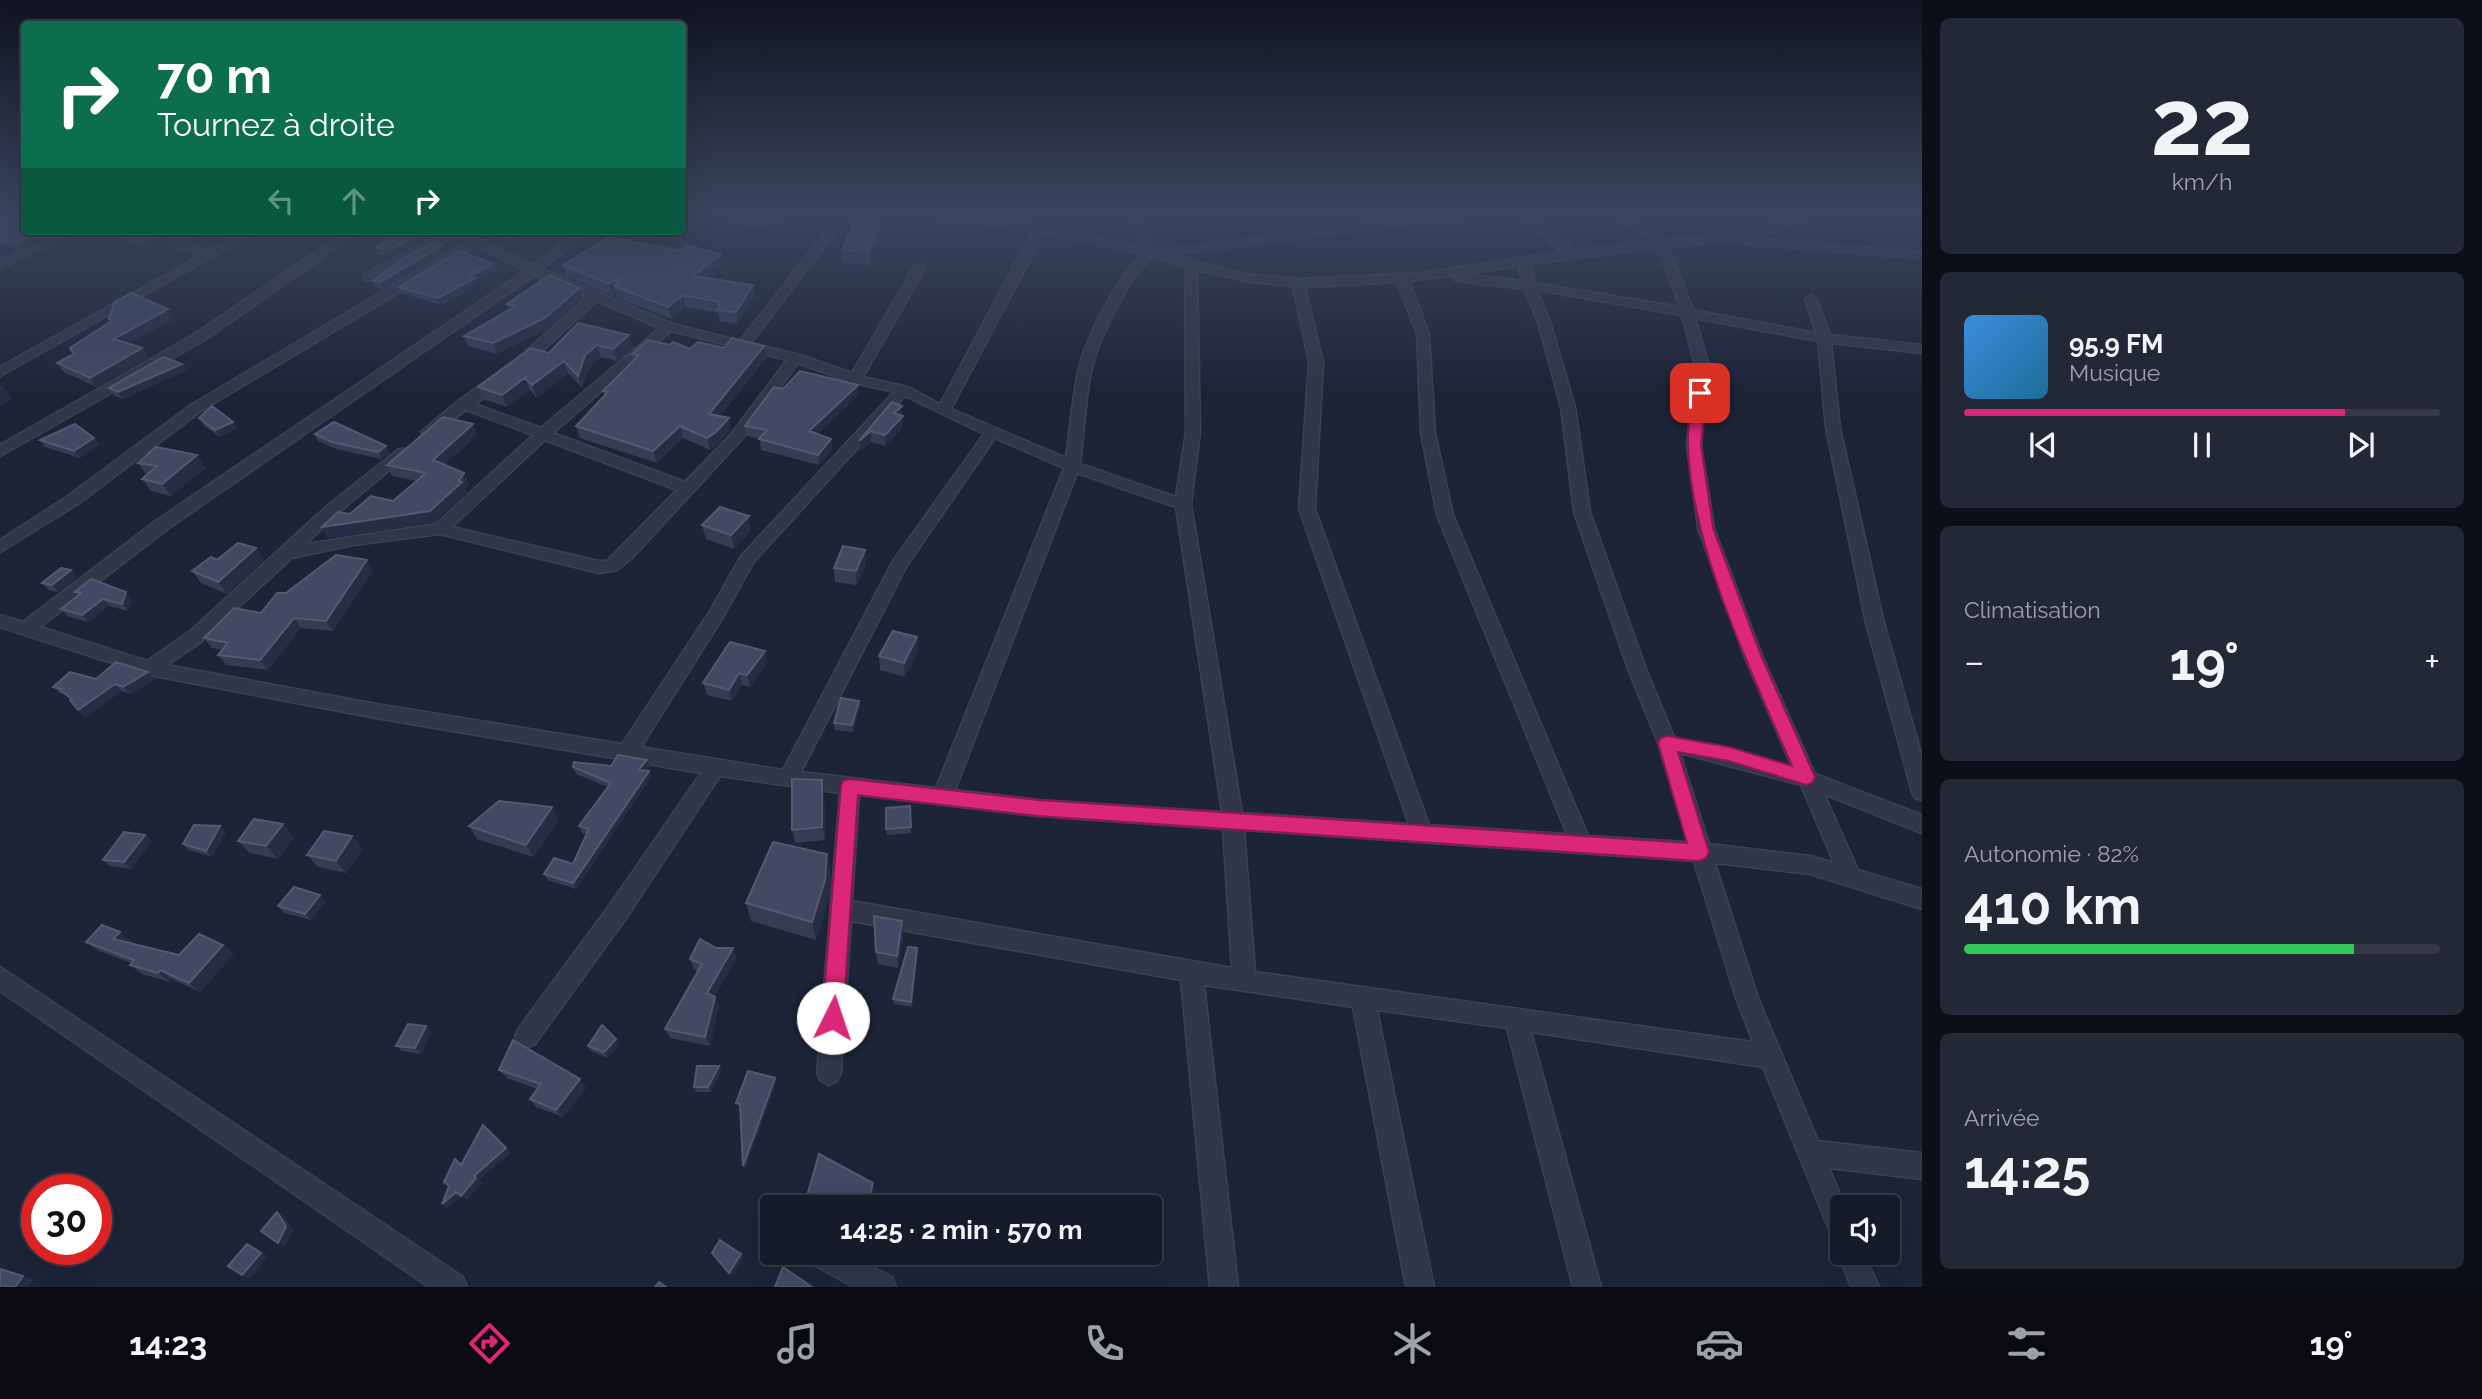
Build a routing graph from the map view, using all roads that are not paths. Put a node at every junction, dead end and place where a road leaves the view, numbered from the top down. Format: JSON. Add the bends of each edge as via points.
{"nodes":[{"id":1,"x":179,"y":272,"type":"edge"},
{"id":2,"x":295,"y":272,"type":"edge"},
{"id":3,"x":377,"y":272,"type":"edge"},
{"id":4,"x":424,"y":272,"type":"edge"},
{"id":5,"x":531,"y":272,"type":"edge"},
{"id":6,"x":539,"y":272,"type":"edge"},
{"id":7,"x":800,"y":272,"type":"edge"},
{"id":8,"x":917,"y":272,"type":"edge"},
{"id":9,"x":1017,"y":272,"type":"edge"},
{"id":10,"x":1131,"y":272,"type":"edge"},
{"id":11,"x":1191,"y":272,"type":"edge"},
{"id":12,"x":1229,"y":272,"type":"edge"},
{"id":13,"x":1444,"y":272,"type":"edge"},
{"id":14,"x":1526,"y":272,"type":"edge"},
{"id":15,"x":1673,"y":272,"type":"edge"},
{"id":16,"x":1430,"y":274,"type":"junction"},
{"id":17,"x":1401,"y":276,"type":"junction"},
{"id":18,"x":368,"y":277,"type":"dead end"},
{"id":19,"x":1298,"y":283,"type":"junction"},
{"id":20,"x":1529,"y":285,"type":"junction"},
{"id":21,"x":596,"y":295,"type":"junction"},
{"id":22,"x":1811,"y":299,"type":"dead end"},
{"id":23,"x":1687,"y":310,"type":"junction"},
{"id":24,"x":669,"y":327,"type":"junction"},
{"id":25,"x":1824,"y":338,"type":"junction"},
{"id":26,"x":743,"y":345,"type":"junction"},
{"id":27,"x":1922,"y":349,"type":"edge"},
{"id":28,"x":796,"y":358,"type":"junction"},
{"id":29,"x":0,"y":372,"type":"edge"},
{"id":30,"x":855,"y":379,"type":"junction"},
{"id":31,"x":903,"y":390,"type":"junction"},
{"id":32,"x":463,"y":404,"type":"junction"},
{"id":33,"x":943,"y":411,"type":"junction"},
{"id":34,"x":993,"y":431,"type":"junction"},
{"id":35,"x":543,"y":434,"type":"junction"},
{"id":36,"x":0,"y":451,"type":"edge"},
{"id":37,"x":1072,"y":466,"type":"junction"},
{"id":38,"x":689,"y":489,"type":"junction"},
{"id":39,"x":1184,"y":504,"type":"junction"},
{"id":40,"x":440,"y":529,"type":"junction"},
{"id":41,"x":0,"y":547,"type":"edge"},
{"id":42,"x":287,"y":553,"type":"junction"},
{"id":43,"x":0,"y":621,"type":"edge"},
{"id":44,"x":26,"y":629,"type":"junction"},
{"id":45,"x":149,"y":667,"type":"junction"},
{"id":46,"x":1667,"y":743,"type":"junction"},
{"id":47,"x":628,"y":751,"type":"junction"},
{"id":48,"x":716,"y":766,"type":"junction"},
{"id":49,"x":1806,"y":777,"type":"junction"},
{"id":50,"x":788,"y":779,"type":"junction"},
{"id":51,"x":850,"y":786,"type":"junction"},
{"id":52,"x":1922,"y":792,"type":"edge"},
{"id":53,"x":942,"y":797,"type":"junction"},
{"id":54,"x":1233,"y":820,"type":"junction"},
{"id":55,"x":1922,"y":824,"type":"edge"},
{"id":56,"x":1422,"y":833,"type":"junction"},
{"id":57,"x":1581,"y":844,"type":"junction"},
{"id":58,"x":1699,"y":852,"type":"junction"},
{"id":59,"x":1851,"y":877,"type":"junction"},
{"id":60,"x":1922,"y":899,"type":"edge"},
{"id":61,"x":841,"y":909,"type":"junction"},
{"id":62,"x":1191,"y":972,"type":"junction"},
{"id":63,"x":0,"y":978,"type":"edge"},
{"id":64,"x":1244,"y":981,"type":"junction"},
{"id":65,"x":1363,"y":997,"type":"junction"},
{"id":66,"x":1516,"y":1018,"type":"junction"},
{"id":67,"x":527,"y":1036,"type":"dead end"},
{"id":68,"x":1770,"y":1056,"type":"junction"},
{"id":69,"x":829,"y":1073,"type":"dead end"},
{"id":70,"x":1810,"y":1153,"type":"junction"},
{"id":71,"x":1922,"y":1166,"type":"edge"},
{"id":72,"x":1830,"y":1201,"type":"edge"},
{"id":73,"x":841,"y":1265,"type":"edge"},
{"id":74,"x":1856,"y":1265,"type":"edge"},
{"id":75,"x":453,"y":1287,"type":"edge"},
{"id":76,"x":882,"y":1287,"type":"edge"},
{"id":77,"x":1224,"y":1287,"type":"edge"},
{"id":78,"x":1420,"y":1287,"type":"edge"},
{"id":79,"x":1587,"y":1287,"type":"edge"},
{"id":80,"x":1865,"y":1287,"type":"edge"}],
"edges":[{"from":1,"to":29,"type":"street"},
{"from":2,"to":36,"type":"street","via":[[198,338]]},
{"from":3,"to":18,"type":"street"},
{"from":4,"to":41,"type":"street","via":[[196,408],[73,500]]},
{"from":5,"to":44,"type":"street","via":[[163,524]]},
{"from":6,"to":21,"type":"street"},
{"from":7,"to":26,"type":"street"},
{"from":8,"to":30,"type":"street"},
{"from":9,"to":33,"type":"street"},
{"from":10,"to":37,"type":"street","via":[[1109,310],[1085,369]]},
{"from":11,"to":39,"type":"street","via":[[1193,432]]},
{"from":12,"to":19,"type":"street"},
{"from":13,"to":16,"type":"street"},
{"from":14,"to":20,"type":"street"},
{"from":15,"to":23,"type":"street"},
{"from":16,"to":17,"type":"street"},
{"from":16,"to":20,"type":"street"},
{"from":17,"to":19,"type":"street"},
{"from":17,"to":57,"type":"street","via":[[1423,334],[1428,433],[1445,515]]},
{"from":19,"to":56,"type":"street","via":[[1315,362],[1307,509]]},
{"from":20,"to":23,"type":"street"},
{"from":20,"to":46,"type":"street","via":[[1568,407],[1582,512]]},
{"from":21,"to":24,"type":"street"},
{"from":21,"to":32,"type":"street","via":[[523,361]]},
{"from":22,"to":25,"type":"street"},
{"from":23,"to":25,"type":"street"},
{"from":23,"to":49,"type":"street","via":[[1702,366],[1694,445],[1706,528],[1754,658]]},
{"from":24,"to":26,"type":"street"},
{"from":24,"to":35,"type":"street"},
{"from":25,"to":27,"type":"street"},
{"from":25,"to":52,"type":"street","via":[[1841,467],[1875,623]]},
{"from":26,"to":28,"type":"street"},
{"from":28,"to":30,"type":"street"},
{"from":28,"to":38,"type":"street","via":[[737,436]]},
{"from":30,"to":31,"type":"street"},
{"from":31,"to":33,"type":"street"},
{"from":31,"to":47,"type":"street","via":[[747,560]]},
{"from":32,"to":35,"type":"street"},
{"from":32,"to":42,"type":"street","via":[[332,510]]},
{"from":33,"to":34,"type":"street"},
{"from":34,"to":37,"type":"street"},
{"from":34,"to":50,"type":"street","via":[[899,565]]},
{"from":35,"to":38,"type":"street"},
{"from":35,"to":40,"type":"street"},
{"from":37,"to":39,"type":"street"},
{"from":37,"to":53,"type":"street"},
{"from":38,"to":40,"type":"street","via":[[611,566],[599,567]]},
{"from":39,"to":54,"type":"street"},
{"from":40,"to":42,"type":"street"},
{"from":42,"to":45,"type":"street","via":[[195,637]]},
{"from":43,"to":44,"type":"street"},
{"from":44,"to":45,"type":"street"},
{"from":45,"to":47,"type":"street"},
{"from":46,"to":49,"type":"street","via":[[1729,754]]},
{"from":46,"to":58,"type":"street"},
{"from":47,"to":48,"type":"street"},
{"from":48,"to":50,"type":"street"},
{"from":48,"to":67,"type":"street"},
{"from":49,"to":55,"type":"street"},
{"from":49,"to":59,"type":"street"},
{"from":50,"to":51,"type":"street"},
{"from":51,"to":53,"type":"street"},
{"from":51,"to":61,"type":"street"},
{"from":53,"to":54,"type":"street"},
{"from":54,"to":56,"type":"street"},
{"from":54,"to":64,"type":"street"},
{"from":56,"to":57,"type":"street"},
{"from":57,"to":58,"type":"street"},
{"from":58,"to":59,"type":"street","via":[[1810,865]]},
{"from":58,"to":68,"type":"street","via":[[1746,998]]},
{"from":59,"to":60,"type":"street"},
{"from":61,"to":62,"type":"street"},
{"from":61,"to":69,"type":"street"},
{"from":62,"to":64,"type":"street"},
{"from":62,"to":77,"type":"street"},
{"from":63,"to":75,"type":"street"},
{"from":64,"to":65,"type":"street"},
{"from":65,"to":66,"type":"street"},
{"from":65,"to":78,"type":"street"},
{"from":66,"to":68,"type":"street"},
{"from":66,"to":79,"type":"street"},
{"from":68,"to":70,"type":"street"},
{"from":70,"to":71,"type":"street"},
{"from":70,"to":72,"type":"street"},
{"from":73,"to":76,"type":"street"},
{"from":74,"to":80,"type":"street"}]}
